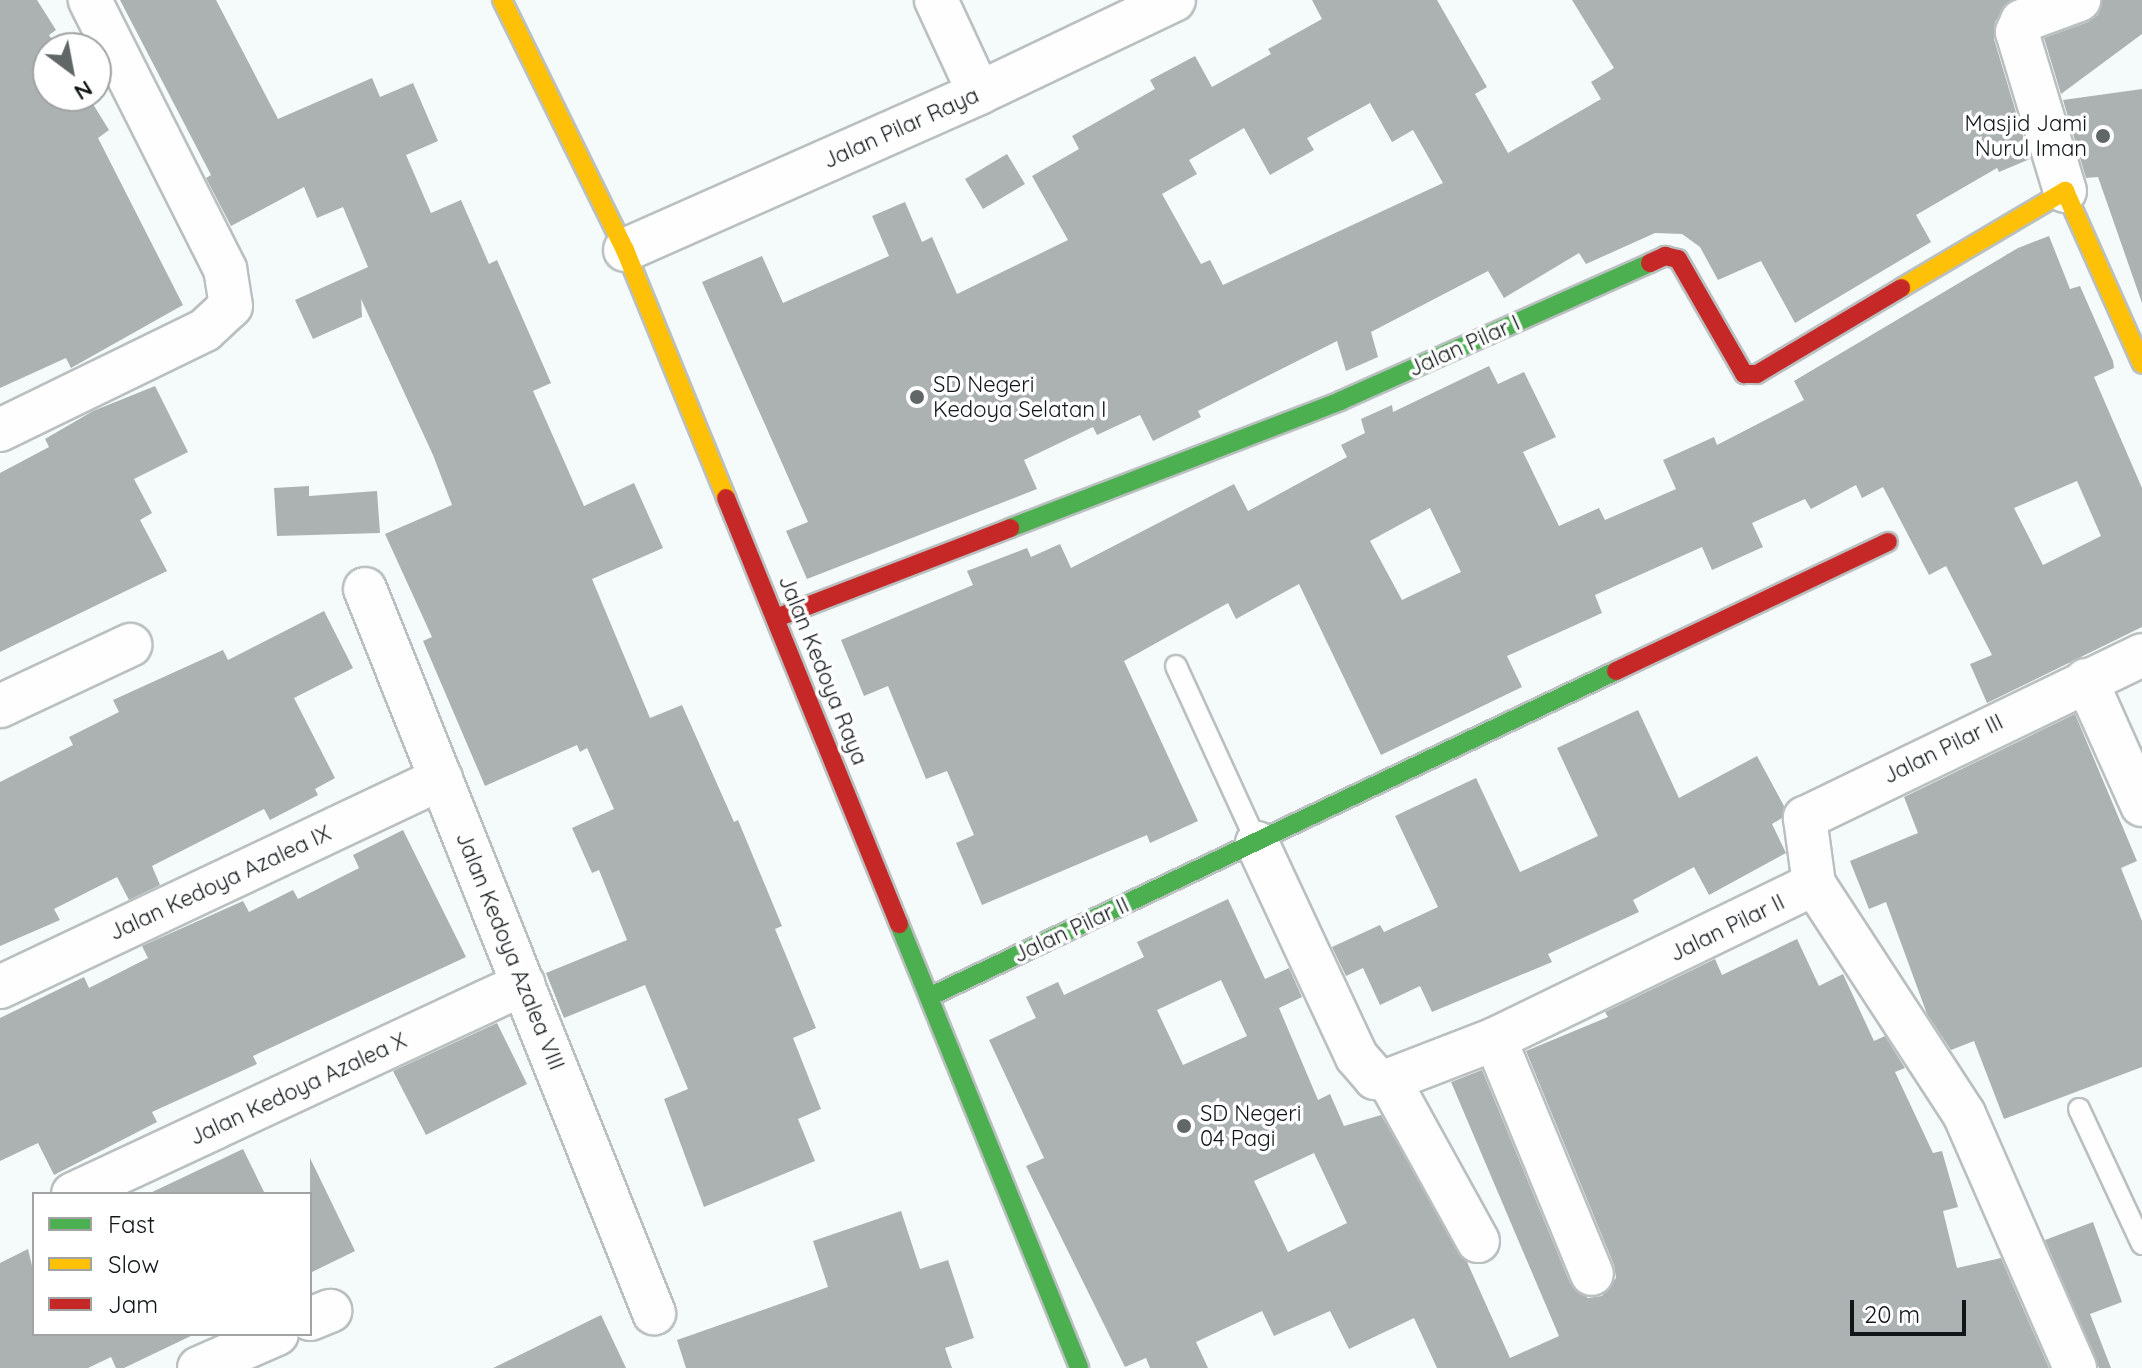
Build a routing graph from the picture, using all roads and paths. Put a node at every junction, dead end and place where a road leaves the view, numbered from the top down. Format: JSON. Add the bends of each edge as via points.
{"nodes":[{"id":1,"x":90,"y":0,"type":"edge"},
{"id":2,"x":502,"y":0,"type":"edge"},
{"id":3,"x":936,"y":0,"type":"edge"},
{"id":4,"x":2079,"y":0,"type":"edge"},
{"id":5,"x":1169,"y":1,"type":"edge"},
{"id":6,"x":979,"y":93,"type":"junction"},
{"id":7,"x":2065,"y":191,"type":"junction"},
{"id":8,"x":625,"y":250,"type":"junction"},
{"id":9,"x":2142,"y":364,"type":"edge"},
{"id":10,"x":0,"y":430,"type":"edge"},
{"id":11,"x":1888,"y":542,"type":"dead end"},
{"id":12,"x":365,"y":589,"type":"dead end"},
{"id":13,"x":776,"y":618,"type":"junction"},
{"id":14,"x":130,"y":645,"type":"dead end"},
{"id":15,"x":2142,"y":655,"type":"edge"},
{"id":16,"x":1176,"y":666,"type":"dead end"},
{"id":17,"x":2086,"y":680,"type":"junction"},
{"id":18,"x":0,"y":706,"type":"edge"},
{"id":19,"x":441,"y":779,"type":"junction"},
{"id":20,"x":2142,"y":805,"type":"edge"},
{"id":21,"x":1257,"y":843,"type":"junction"},
{"id":22,"x":1814,"y":884,"type":"junction"},
{"id":23,"x":523,"y":984,"type":"junction"},
{"id":24,"x":0,"y":987,"type":"edge"},
{"id":25,"x":929,"y":997,"type":"junction"},
{"id":26,"x":1495,"y":1039,"type":"junction"},
{"id":27,"x":1389,"y":1080,"type":"junction"},
{"id":28,"x":2079,"y":1109,"type":"dead end"},
{"id":29,"x":77,"y":1192,"type":"edge"},
{"id":30,"x":1478,"y":1241,"type":"dead end"},
{"id":31,"x":2142,"y":1244,"type":"edge"},
{"id":32,"x":1592,"y":1274,"type":"dead end"},
{"id":33,"x":654,"y":1313,"type":"dead end"},
{"id":34,"x":272,"y":1336,"type":"edge"},
{"id":35,"x":199,"y":1368,"type":"edge"},
{"id":36,"x":1079,"y":1368,"type":"edge"},
{"id":37,"x":2075,"y":1368,"type":"edge"}],
"edges":[{"from":1,"to":10,"type":"street","via":[[225,269],[231,306],[205,330]]},
{"from":2,"to":8,"type":"street","name":"Jalan Kedoya Raya"},
{"from":3,"to":6,"type":"street"},
{"from":4,"to":7,"type":"street","via":[[2022,21],[2017,32]]},
{"from":5,"to":6,"type":"street","name":"Jalan Pilar Raya"},
{"from":6,"to":8,"type":"street","name":"Jalan Pilar Raya"},
{"from":7,"to":9,"type":"street"},
{"from":7,"to":13,"type":"street","name":"Jalan Pilar I","via":[[1757,374],[1744,374],[1735,366],[1678,259],[1665,256],[1340,401]]},
{"from":8,"to":13,"type":"street","name":"Jalan Kedoya Raya"},
{"from":11,"to":21,"type":"street","name":"Jalan Pilar II"},
{"from":12,"to":19,"type":"street","name":"Jalan Kedoya Azalea VIII"},
{"from":13,"to":25,"type":"street","name":"Jalan Kedoya Raya"},
{"from":14,"to":18,"type":"street"},
{"from":15,"to":17,"type":"street","name":"Jalan Pilar III"},
{"from":16,"to":21,"type":"lane"},
{"from":17,"to":20,"type":"street"},
{"from":17,"to":22,"type":"street","name":"Jalan Pilar III","via":[[1814,811],[1805,818],[1805,832]]},
{"from":19,"to":23,"type":"street","name":"Jalan Kedoya Azalea VIII"},
{"from":19,"to":24,"type":"street","name":"Jalan Kedoya Azalea IX"},
{"from":21,"to":25,"type":"street","name":"Jalan Pilar II"},
{"from":21,"to":27,"type":"street","via":[[1357,1057],[1375,1078]]},
{"from":22,"to":26,"type":"street","name":"Jalan Pilar II"},
{"from":22,"to":37,"type":"street","via":[[1964,1114]]},
{"from":23,"to":29,"type":"street","name":"Jalan Kedoya Azalea X"},
{"from":23,"to":33,"type":"street","name":"Jalan Kedoya Azalea VIII"},
{"from":25,"to":36,"type":"street","name":"Jalan Kedoya Raya"},
{"from":26,"to":27,"type":"street","name":"Jalan Pilar II"},
{"from":26,"to":32,"type":"street"},
{"from":27,"to":30,"type":"street"},
{"from":28,"to":31,"type":"lane"},
{"from":34,"to":35,"type":"street"}]}
